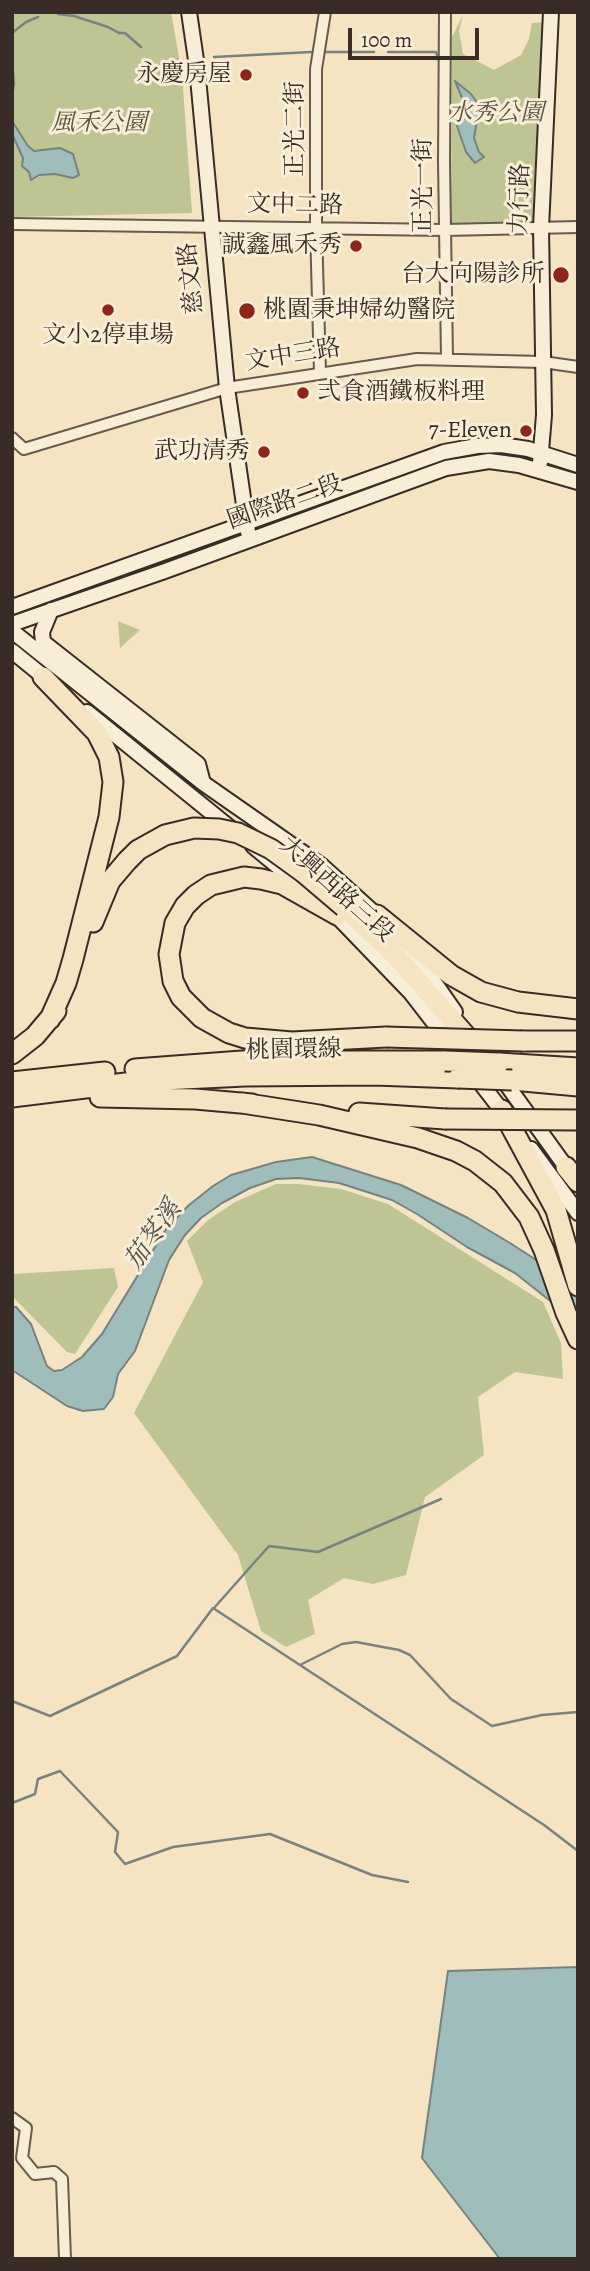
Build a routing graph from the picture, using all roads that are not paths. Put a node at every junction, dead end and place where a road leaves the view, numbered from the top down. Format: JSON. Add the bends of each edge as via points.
{"nodes":[{"id":1,"x":189,"y":12,"type":"edge"},
{"id":2,"x":325,"y":12,"type":"edge"},
{"id":3,"x":445,"y":12,"type":"edge"},
{"id":4,"x":551,"y":12,"type":"edge"},
{"id":5,"x":12,"y":224,"type":"edge"},
{"id":6,"x":210,"y":225,"type":"junction"},
{"id":7,"x":316,"y":228,"type":"junction"},
{"id":8,"x":541,"y":228,"type":"junction"},
{"id":9,"x":578,"y":228,"type":"edge"},
{"id":10,"x":445,"y":230,"type":"junction"},
{"id":11,"x":447,"y":359,"type":"junction"},
{"id":12,"x":543,"y":362,"type":"junction"},
{"id":13,"x":578,"y":367,"type":"edge"},
{"id":14,"x":320,"y":373,"type":"junction"},
{"id":15,"x":227,"y":388,"type":"junction"},
{"id":16,"x":12,"y":438,"type":"edge"},
{"id":17,"x":542,"y":454,"type":"junction"},
{"id":18,"x":578,"y":465,"type":"edge"},
{"id":19,"x":539,"y":471,"type":"junction"},
{"id":20,"x":578,"y":482,"type":"edge"},
{"id":21,"x":246,"y":524,"type":"junction"},
{"id":22,"x":249,"y":539,"type":"junction"},
{"id":23,"x":12,"y":607,"type":"edge"},
{"id":24,"x":51,"y":610,"type":"junction"},
{"id":25,"x":12,"y":624,"type":"edge"},
{"id":26,"x":12,"y":631,"type":"edge"},
{"id":27,"x":12,"y":652,"type":"edge"},
{"id":28,"x":43,"y":677,"type":"junction"},
{"id":29,"x":203,"y":783,"type":"junction"},
{"id":30,"x":341,"y":911,"type":"junction"},
{"id":31,"x":377,"y":915,"type":"junction"},
{"id":32,"x":578,"y":1009,"type":"edge"},
{"id":33,"x":50,"y":1019,"type":"junction"},
{"id":34,"x":578,"y":1041,"type":"edge"},
{"id":35,"x":12,"y":1054,"type":"edge"},
{"id":36,"x":578,"y":1069,"type":"edge"},
{"id":37,"x":503,"y":1073,"type":"junction"},
{"id":38,"x":12,"y":1082,"type":"edge"},
{"id":39,"x":578,"y":1086,"type":"edge"},
{"id":40,"x":12,"y":1099,"type":"edge"},
{"id":41,"x":242,"y":1103,"type":"junction"},
{"id":42,"x":502,"y":1110,"type":"junction"},
{"id":43,"x":578,"y":1121,"type":"edge"},
{"id":44,"x":574,"y":1178,"type":"edge"},
{"id":45,"x":578,"y":1213,"type":"edge"},
{"id":46,"x":578,"y":1286,"type":"edge"},
{"id":47,"x":578,"y":1339,"type":"edge"},
{"id":48,"x":12,"y":2118,"type":"edge"},
{"id":49,"x":65,"y":2259,"type":"edge"}],
"edges":[{"from":1,"to":6,"type":"street","name":"慈文路"},
{"from":2,"to":7,"type":"street","name":"正光二街","via":[[316,69]]},
{"from":3,"to":10,"type":"street","name":"正光一街"},
{"from":4,"to":8,"type":"street","name":"力行路"},
{"from":5,"to":6,"type":"street","name":"文中二路"},
{"from":6,"to":7,"type":"street","name":"文中二路"},
{"from":6,"to":15,"type":"street","name":"慈文路"},
{"from":7,"to":10,"type":"street","name":"文中二路"},
{"from":7,"to":14,"type":"street","name":"正光二街"},
{"from":8,"to":9,"type":"street","name":"文中二路"},
{"from":8,"to":10,"type":"street","name":"文中二路"},
{"from":8,"to":12,"type":"street","name":"力行路"},
{"from":10,"to":11,"type":"street","name":"正光一街"},
{"from":11,"to":12,"type":"street","name":"文中三路"},
{"from":11,"to":14,"type":"street","name":"文中三路"},
{"from":12,"to":13,"type":"street","name":"文中三路"},
{"from":12,"to":17,"type":"street","name":"力行路"},
{"from":14,"to":15,"type":"street","name":"文中三路"},
{"from":15,"to":16,"type":"street","name":"文中三路","via":[[24,449]]},
{"from":15,"to":21,"type":"street","name":"慈文路"},
{"from":17,"to":18,"type":"street","name":"國際路二段"},
{"from":17,"to":19,"type":"street","name":"力行路"},
{"from":17,"to":21,"type":"street","name":"國際路二段","via":[[501,445],[444,452]]},
{"from":19,"to":20,"type":"street","name":"國際路二段"},
{"from":19,"to":22,"type":"street","name":"國際路二段","via":[[489,461],[446,468]]},
{"from":21,"to":22,"type":"street","name":"慈文路"},
{"from":21,"to":23,"type":"street","name":"國際路二段"},
{"from":22,"to":24,"type":"street","name":"國際路二段"},
{"from":24,"to":25,"type":"street","name":"國際路二段"},
{"from":24,"to":29,"type":"street","via":[[43,642],[198,764]]},
{"from":26,"to":29,"type":"street","name":"大興西路三段"},
{"from":27,"to":28,"type":"street","name":"大興西路三段"},
{"from":28,"to":30,"type":"street","name":"大興西路三段"},
{"from":28,"to":33,"type":"highway","via":[[97,733],[109,757],[113,782],[73,959]]},
{"from":29,"to":31,"type":"street","name":"大興西路三段","via":[[322,866]]},
{"from":30,"to":33,"type":"highway","bridge":true,"via":[[304,873],[238,833],[194,828],[165,835],[138,850],[105,890],[69,989]]},
{"from":30,"to":34,"type":"highway","bridge":true,"via":[[261,879],[244,877],[211,885],[195,895],[175,923],[169,954],[173,981],[181,997],[202,1018],[245,1038],[292,1042],[386,1037]]},
{"from":30,"to":37,"type":"highway","via":[[396,956]]},
{"from":30,"to":42,"type":"street","name":"大興西路三段"},
{"from":31,"to":32,"type":"highway","via":[[451,975],[481,992]]},
{"from":31,"to":37,"type":"street","name":"大興西路三段"},
{"from":33,"to":35,"type":"highway"},
{"from":36,"to":37,"type":"highway","name":"桃園環線"},
{"from":37,"to":38,"type":"highway","name":"桃園環線","bridge":true,"via":[[445,1061],[242,1061]]},
{"from":37,"to":39,"type":"highway","name":"桃園環線"},
{"from":37,"to":40,"type":"highway","name":"桃園環線","bridge":true,"via":[[458,1078],[245,1076],[142,1082]]},
{"from":37,"to":44,"type":"street","name":"大興西路三段"},
{"from":40,"to":41,"type":"highway","via":[[108,1097]]},
{"from":41,"to":43,"type":"highway","bridge":true,"via":[[445,1119]]},
{"from":41,"to":47,"type":"highway","via":[[319,1115],[439,1144],[475,1161],[514,1196],[536,1231]]},
{"from":42,"to":45,"type":"street","name":"大興西路三段"},
{"from":42,"to":46,"type":"highway","via":[[556,1210]]},
{"from":48,"to":49,"type":"street","via":[[26,2128],[22,2158],[35,2174],[54,2172],[62,2179]]}]}
